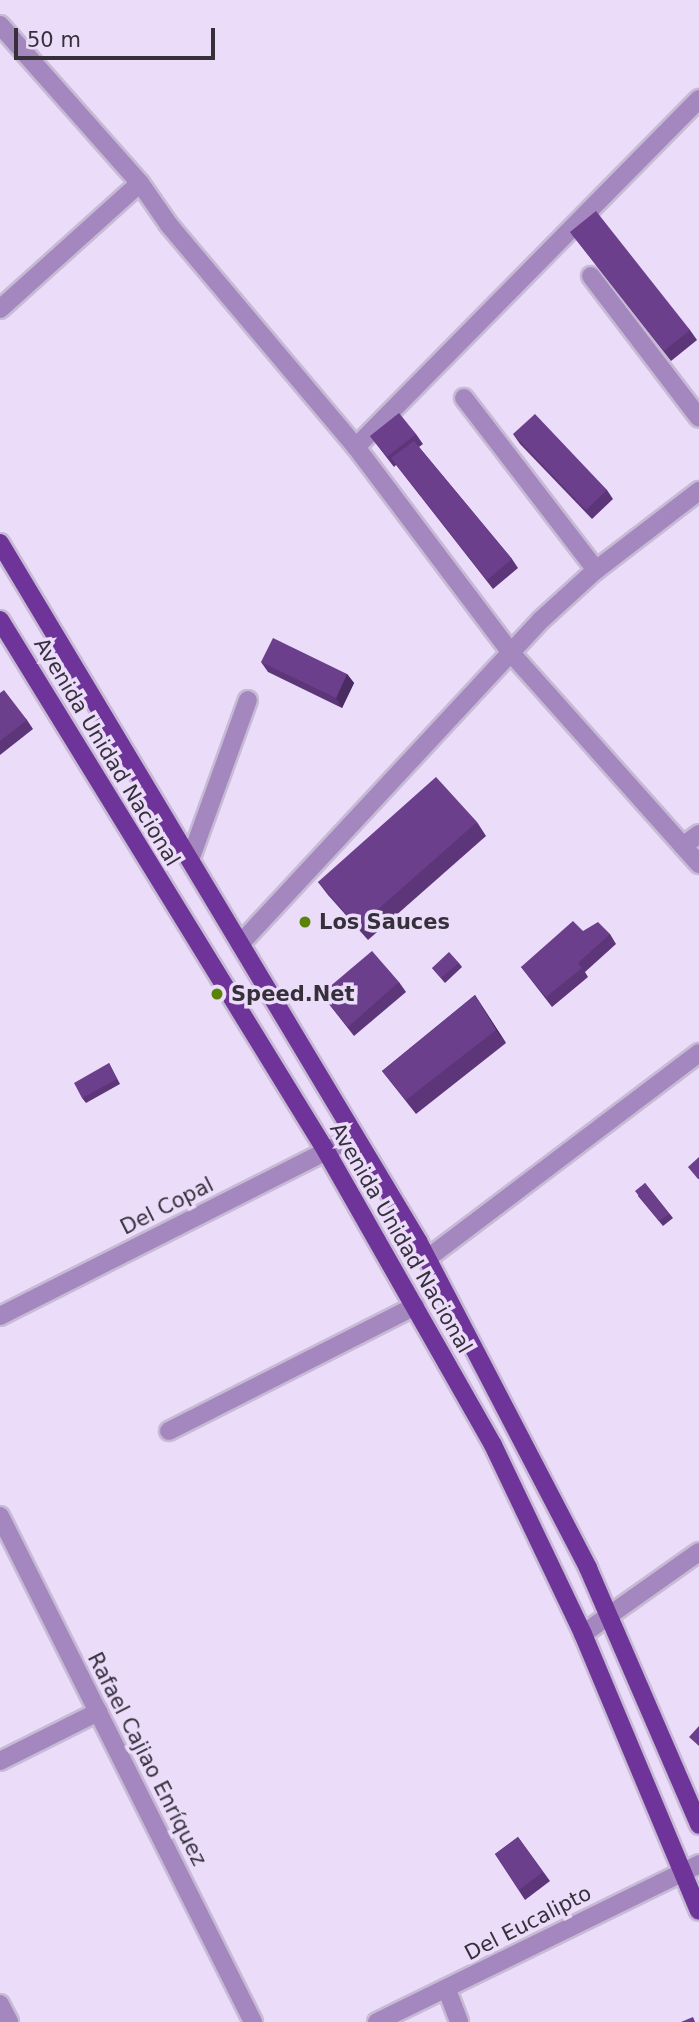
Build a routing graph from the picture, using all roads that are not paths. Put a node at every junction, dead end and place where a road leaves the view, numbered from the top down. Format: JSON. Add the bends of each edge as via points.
{"nodes":[{"id":1,"x":0,"y":25,"type":"edge"},
{"id":2,"x":699,"y":99,"type":"edge"},
{"id":3,"x":140,"y":183,"type":"junction"},
{"id":4,"x":591,"y":275,"type":"edge"},
{"id":5,"x":0,"y":309,"type":"edge"},
{"id":6,"x":464,"y":398,"type":"dead end"},
{"id":7,"x":699,"y":418,"type":"edge"},
{"id":8,"x":356,"y":447,"type":"junction"},
{"id":9,"x":699,"y":491,"type":"edge"},
{"id":10,"x":0,"y":543,"type":"edge"},
{"id":11,"x":596,"y":570,"type":"junction"},
{"id":12,"x":0,"y":620,"type":"edge"},
{"id":13,"x":511,"y":653,"type":"junction"},
{"id":14,"x":248,"y":700,"type":"dead end"},
{"id":15,"x":699,"y":834,"type":"edge"},
{"id":16,"x":683,"y":846,"type":"junction"},
{"id":17,"x":190,"y":860,"type":"junction"},
{"id":18,"x":699,"y":864,"type":"edge"},
{"id":19,"x":240,"y":944,"type":"junction"},
{"id":20,"x":699,"y":1053,"type":"edge"},
{"id":21,"x":355,"y":1137,"type":"junction"},
{"id":22,"x":326,"y":1151,"type":"junction"},
{"id":23,"x":428,"y":1258,"type":"junction"},
{"id":24,"x":415,"y":1306,"type":"junction"},
{"id":25,"x":0,"y":1316,"type":"edge"},
{"id":26,"x":169,"y":1431,"type":"dead end"},
{"id":27,"x":0,"y":1516,"type":"edge"},
{"id":28,"x":699,"y":1552,"type":"edge"},
{"id":29,"x":609,"y":1617,"type":"junction"},
{"id":30,"x":583,"y":1634,"type":"junction"},
{"id":31,"x":98,"y":1712,"type":"junction"},
{"id":32,"x":0,"y":1761,"type":"edge"},
{"id":33,"x":699,"y":1825,"type":"edge"},
{"id":34,"x":699,"y":1864,"type":"edge"},
{"id":35,"x":681,"y":1872,"type":"junction"},
{"id":36,"x":699,"y":1911,"type":"edge"},
{"id":37,"x":447,"y":1990,"type":"junction"},
{"id":38,"x":0,"y":2004,"type":"edge"},
{"id":39,"x":9,"y":2022,"type":"edge"},
{"id":40,"x":253,"y":2022,"type":"edge"},
{"id":41,"x":377,"y":2022,"type":"edge"},
{"id":42,"x":458,"y":2022,"type":"edge"}],
"edges":[{"from":1,"to":3,"type":"street"},
{"from":2,"to":8,"type":"street"},
{"from":3,"to":5,"type":"street"},
{"from":3,"to":8,"type":"street","via":[[169,225]]},
{"from":4,"to":7,"type":"street"},
{"from":6,"to":11,"type":"street"},
{"from":8,"to":13,"type":"street"},
{"from":9,"to":11,"type":"street"},
{"from":10,"to":17,"type":"main road","name":"Avenida Unidad Nacional"},
{"from":11,"to":13,"type":"street"},
{"from":12,"to":22,"type":"main road","name":"Avenida Unidad Nacional"},
{"from":13,"to":16,"type":"street"},
{"from":13,"to":19,"type":"street"},
{"from":14,"to":17,"type":"street"},
{"from":15,"to":16,"type":"street"},
{"from":16,"to":18,"type":"street"},
{"from":17,"to":19,"type":"main road","name":"Avenida Unidad Nacional"},
{"from":19,"to":21,"type":"main road","name":"Avenida Unidad Nacional"},
{"from":20,"to":23,"type":"street"},
{"from":21,"to":22,"type":"street","name":"Del Copal"},
{"from":21,"to":23,"type":"main road","name":"Avenida Unidad Nacional"},
{"from":22,"to":24,"type":"main road","name":"Avenida Unidad Nacional"},
{"from":22,"to":25,"type":"street","name":"Del Copal"},
{"from":23,"to":29,"type":"main road","name":"Avenida Unidad Nacional","via":[[512,1415]]},
{"from":24,"to":26,"type":"street"},
{"from":24,"to":30,"type":"main road","name":"Avenida Unidad Nacional","via":[[493,1445]]},
{"from":27,"to":31,"type":"street","name":"Rafael Cajiao Enríquez"},
{"from":28,"to":29,"type":"street"},
{"from":29,"to":30,"type":"street"},
{"from":29,"to":33,"type":"main road","name":"Avenida Unidad Nacional"},
{"from":30,"to":35,"type":"main road","name":"Avenida Unidad Nacional"},
{"from":31,"to":32,"type":"street"},
{"from":31,"to":40,"type":"street","name":"Rafael Cajiao Enríquez"},
{"from":34,"to":35,"type":"street","name":"Del Eucalipto"},
{"from":35,"to":36,"type":"main road","name":"Avenida Unidad Nacional"},
{"from":35,"to":37,"type":"street","name":"Del Eucalipto"},
{"from":37,"to":41,"type":"street","name":"Del Eucalipto"},
{"from":37,"to":42,"type":"street"},
{"from":38,"to":39,"type":"street"}]}
